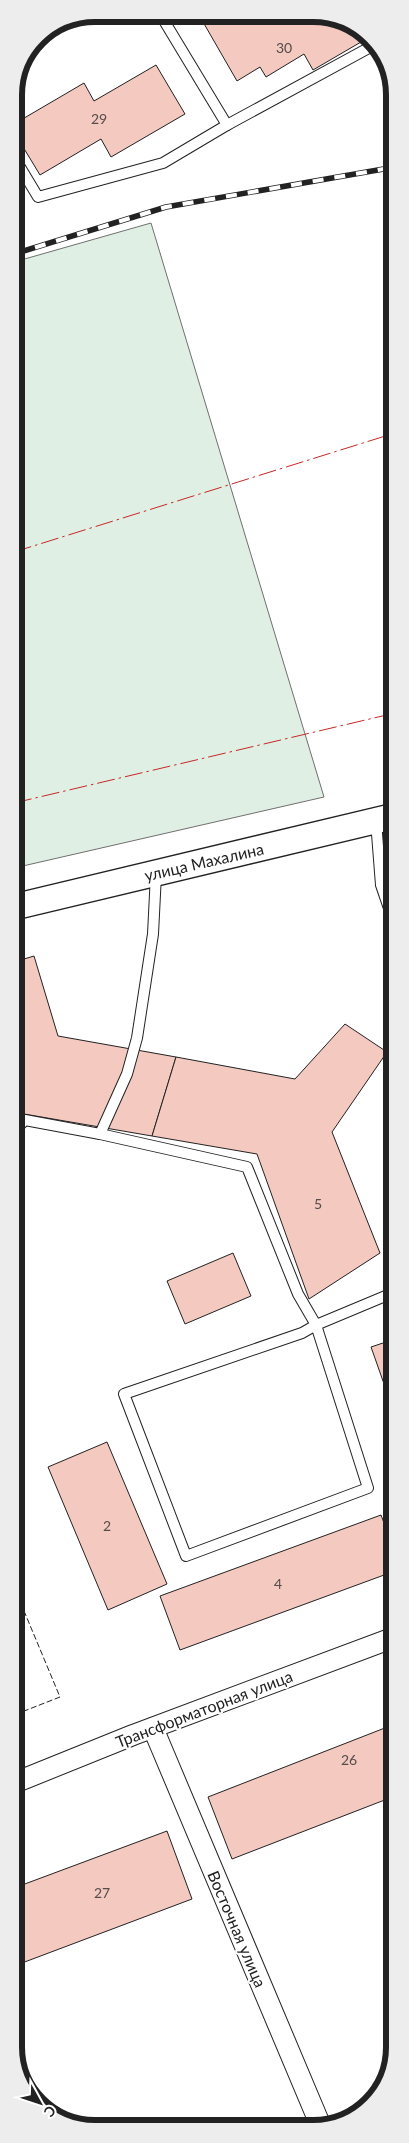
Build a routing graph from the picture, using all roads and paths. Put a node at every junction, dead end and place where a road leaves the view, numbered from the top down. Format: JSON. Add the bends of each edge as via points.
{"nodes":[{"id":1,"x":165,"y":23,"type":"edge"},
{"id":2,"x":368,"y":48,"type":"edge"},
{"id":3,"x":227,"y":125,"type":"junction"},
{"id":4,"x":23,"y":172,"type":"edge"},
{"id":5,"x":385,"y":818,"type":"edge"},
{"id":6,"x":156,"y":873,"type":"junction"},
{"id":7,"x":386,"y":900,"type":"edge"},
{"id":8,"x":23,"y":905,"type":"edge"},
{"id":9,"x":23,"y":1122,"type":"edge"},
{"id":10,"x":100,"y":1134,"type":"junction"},
{"id":11,"x":386,"y":1296,"type":"edge"},
{"id":12,"x":316,"y":1325,"type":"junction"},
{"id":13,"x":386,"y":1640,"type":"edge"},
{"id":14,"x":153,"y":1728,"type":"junction"},
{"id":15,"x":23,"y":1779,"type":"edge"},
{"id":16,"x":318,"y":2120,"type":"edge"}],
"edges":[{"from":1,"to":3,"type":"lane"},
{"from":2,"to":3,"type":"lane"},
{"from":3,"to":4,"type":"lane","via":[[163,163],[38,196]]},
{"from":5,"to":6,"type":"street","name":"улица Махалина"},
{"from":5,"to":7,"type":"lane","via":[[381,885]]},
{"from":6,"to":8,"type":"street","name":"улица Махалина"},
{"from":6,"to":10,"type":"lane","via":[[153,934],[137,1038],[127,1074]]},
{"from":9,"to":10,"type":"lane"},
{"from":10,"to":12,"type":"lane","via":[[247,1168],[298,1294]]},
{"from":11,"to":12,"type":"lane"},
{"from":12,"to":12,"type":"lane","via":[[302,1333],[124,1394],[186,1556],[368,1488]]},
{"from":13,"to":14,"type":"street","name":"Трансформаторная улица"},
{"from":14,"to":15,"type":"street","name":"Трансформаторная улица"},
{"from":14,"to":16,"type":"street","name":"Восточная улица"}]}
